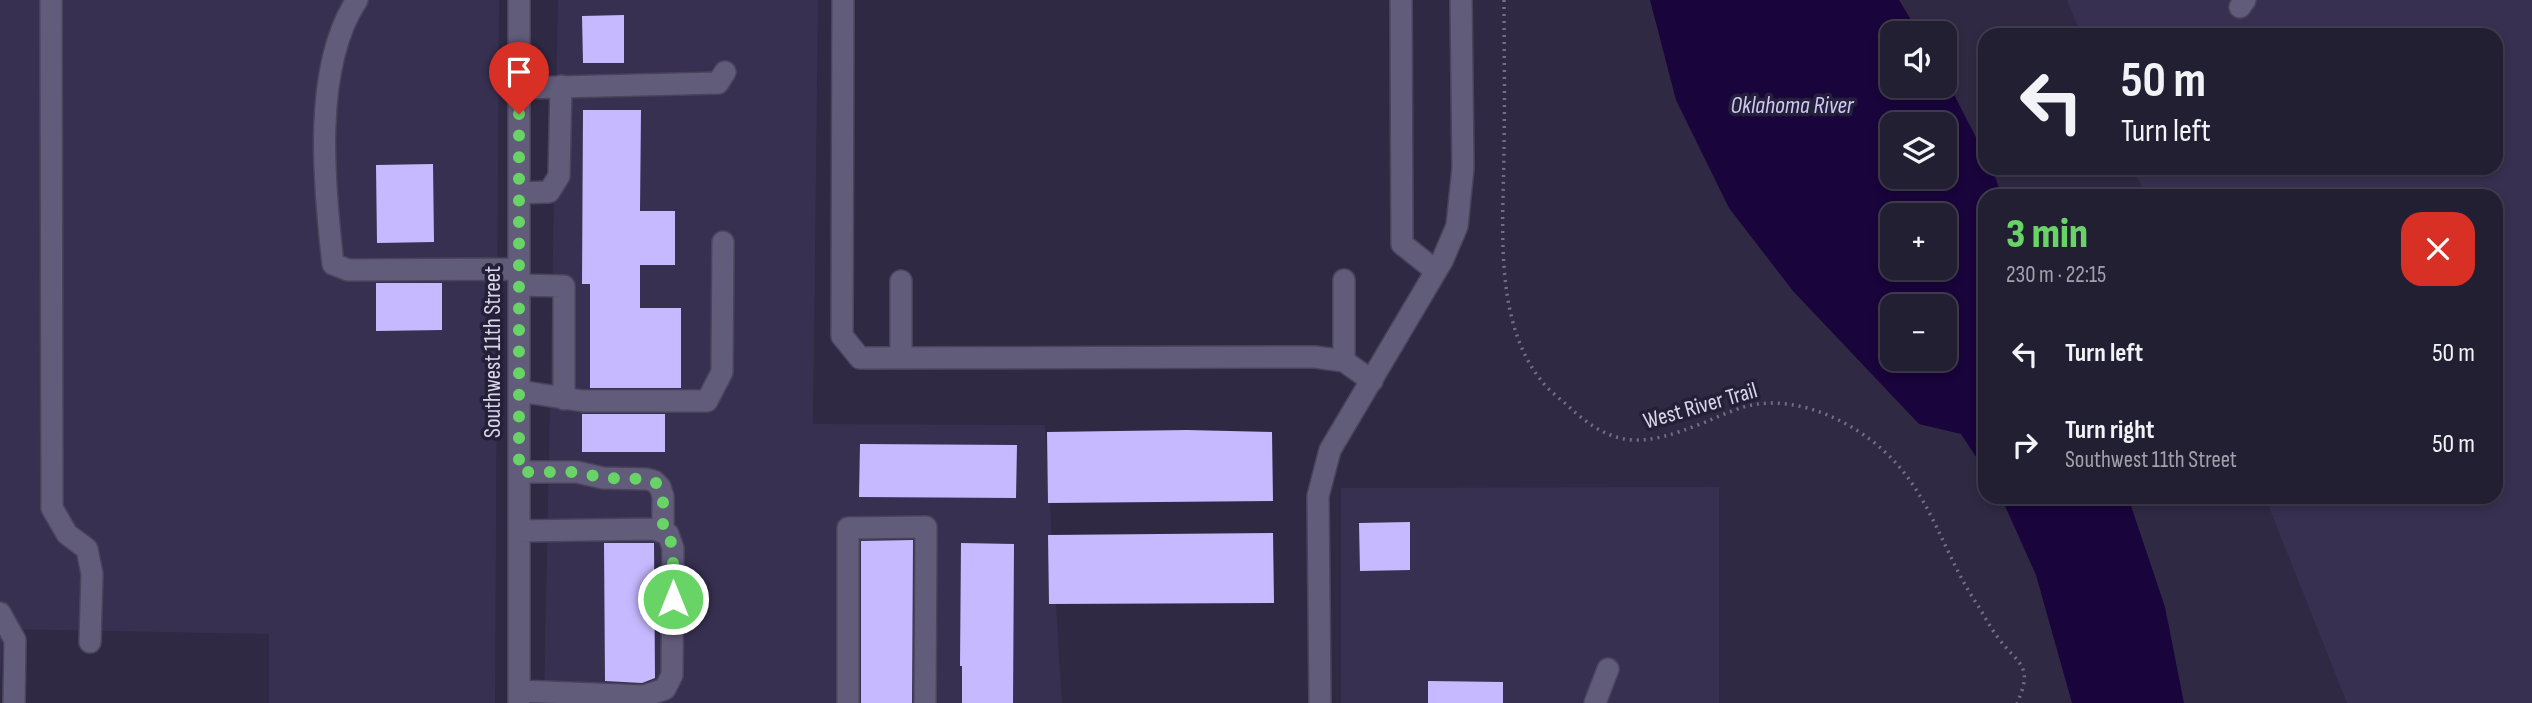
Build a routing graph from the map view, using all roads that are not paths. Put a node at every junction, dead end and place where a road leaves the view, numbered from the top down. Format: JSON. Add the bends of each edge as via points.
{"nodes":[{"id":1,"x":51,"y":0,"type":"edge"},
{"id":2,"x":356,"y":0,"type":"edge"},
{"id":3,"x":519,"y":0,"type":"edge"},
{"id":4,"x":843,"y":0,"type":"edge"},
{"id":5,"x":1401,"y":0,"type":"edge"},
{"id":6,"x":1461,"y":0,"type":"edge"},
{"id":7,"x":725,"y":72,"type":"dead end"},
{"id":8,"x":561,"y":86,"type":"junction"},
{"id":9,"x":519,"y":88,"type":"junction"},
{"id":10,"x":519,"y":193,"type":"junction"},
{"id":11,"x":723,"y":242,"type":"dead end"},
{"id":12,"x":1436,"y":271,"type":"junction"},
{"id":13,"x":519,"y":277,"type":"junction"},
{"id":14,"x":1344,"y":280,"type":"dead end"},
{"id":15,"x":901,"y":281,"type":"dead end"},
{"id":16,"x":901,"y":358,"type":"junction"},
{"id":17,"x":1344,"y":361,"type":"junction"},
{"id":18,"x":1372,"y":380,"type":"junction"},
{"id":19,"x":519,"y":391,"type":"junction"},
{"id":20,"x":564,"y":398,"type":"junction"},
{"id":21,"x":519,"y":472,"type":"junction"},
{"id":22,"x":519,"y":531,"type":"junction"},
{"id":23,"x":663,"y":532,"type":"junction"},
{"id":24,"x":0,"y":613,"type":"edge"},
{"id":25,"x":90,"y":642,"type":"dead end"},
{"id":26,"x":1608,"y":669,"type":"dead end"},
{"id":27,"x":519,"y":697,"type":"edge"},
{"id":28,"x":14,"y":703,"type":"edge"},
{"id":29,"x":848,"y":703,"type":"edge"},
{"id":30,"x":925,"y":703,"type":"edge"},
{"id":31,"x":1320,"y":703,"type":"edge"},
{"id":32,"x":1595,"y":703,"type":"edge"}],
"edges":[{"from":1,"to":25,"type":"street","via":[[52,508],[67,534],[87,549],[92,574]]},
{"from":2,"to":13,"type":"street","via":[[331,60],[325,150],[334,264],[348,270]]},
{"from":3,"to":9,"type":"street","name":"Southwest 11th Street"},
{"from":4,"to":16,"type":"street","via":[[842,336],[860,358]]},
{"from":5,"to":12,"type":"street","via":[[1402,244]]},
{"from":6,"to":12,"type":"street","via":[[1462,169],[1457,226]]},
{"from":7,"to":8,"type":"street","via":[[718,83]]},
{"from":8,"to":9,"type":"street"},
{"from":8,"to":10,"type":"street","via":[[559,176],[549,192]]},
{"from":9,"to":10,"type":"street","name":"Southwest 11th Street"},
{"from":10,"to":13,"type":"street","name":"Southwest 11th Street"},
{"from":11,"to":20,"type":"street","via":[[722,372],[706,401]]},
{"from":12,"to":18,"type":"street"},
{"from":13,"to":19,"type":"street","name":"Southwest 11th Street"},
{"from":13,"to":20,"type":"street","via":[[564,286]]},
{"from":14,"to":17,"type":"street"},
{"from":15,"to":16,"type":"street"},
{"from":16,"to":17,"type":"street","via":[[1315,357]]},
{"from":17,"to":18,"type":"street"},
{"from":18,"to":31,"type":"street","via":[[1330,450],[1318,496]]},
{"from":19,"to":20,"type":"street"},
{"from":19,"to":21,"type":"street","name":"Southwest 11th Street"},
{"from":21,"to":22,"type":"street","name":"Southwest 11th Street"},
{"from":21,"to":23,"type":"street","via":[[577,472],[654,481],[663,496]]},
{"from":22,"to":23,"type":"street"},
{"from":22,"to":27,"type":"street","name":"Southwest 11th Street"},
{"from":23,"to":27,"type":"street","via":[[673,548],[672,675],[665,689],[644,696]]},
{"from":24,"to":28,"type":"street","via":[[15,640]]},
{"from":26,"to":32,"type":"street"},
{"from":29,"to":30,"type":"street","via":[[848,528],[926,527]]}]}
